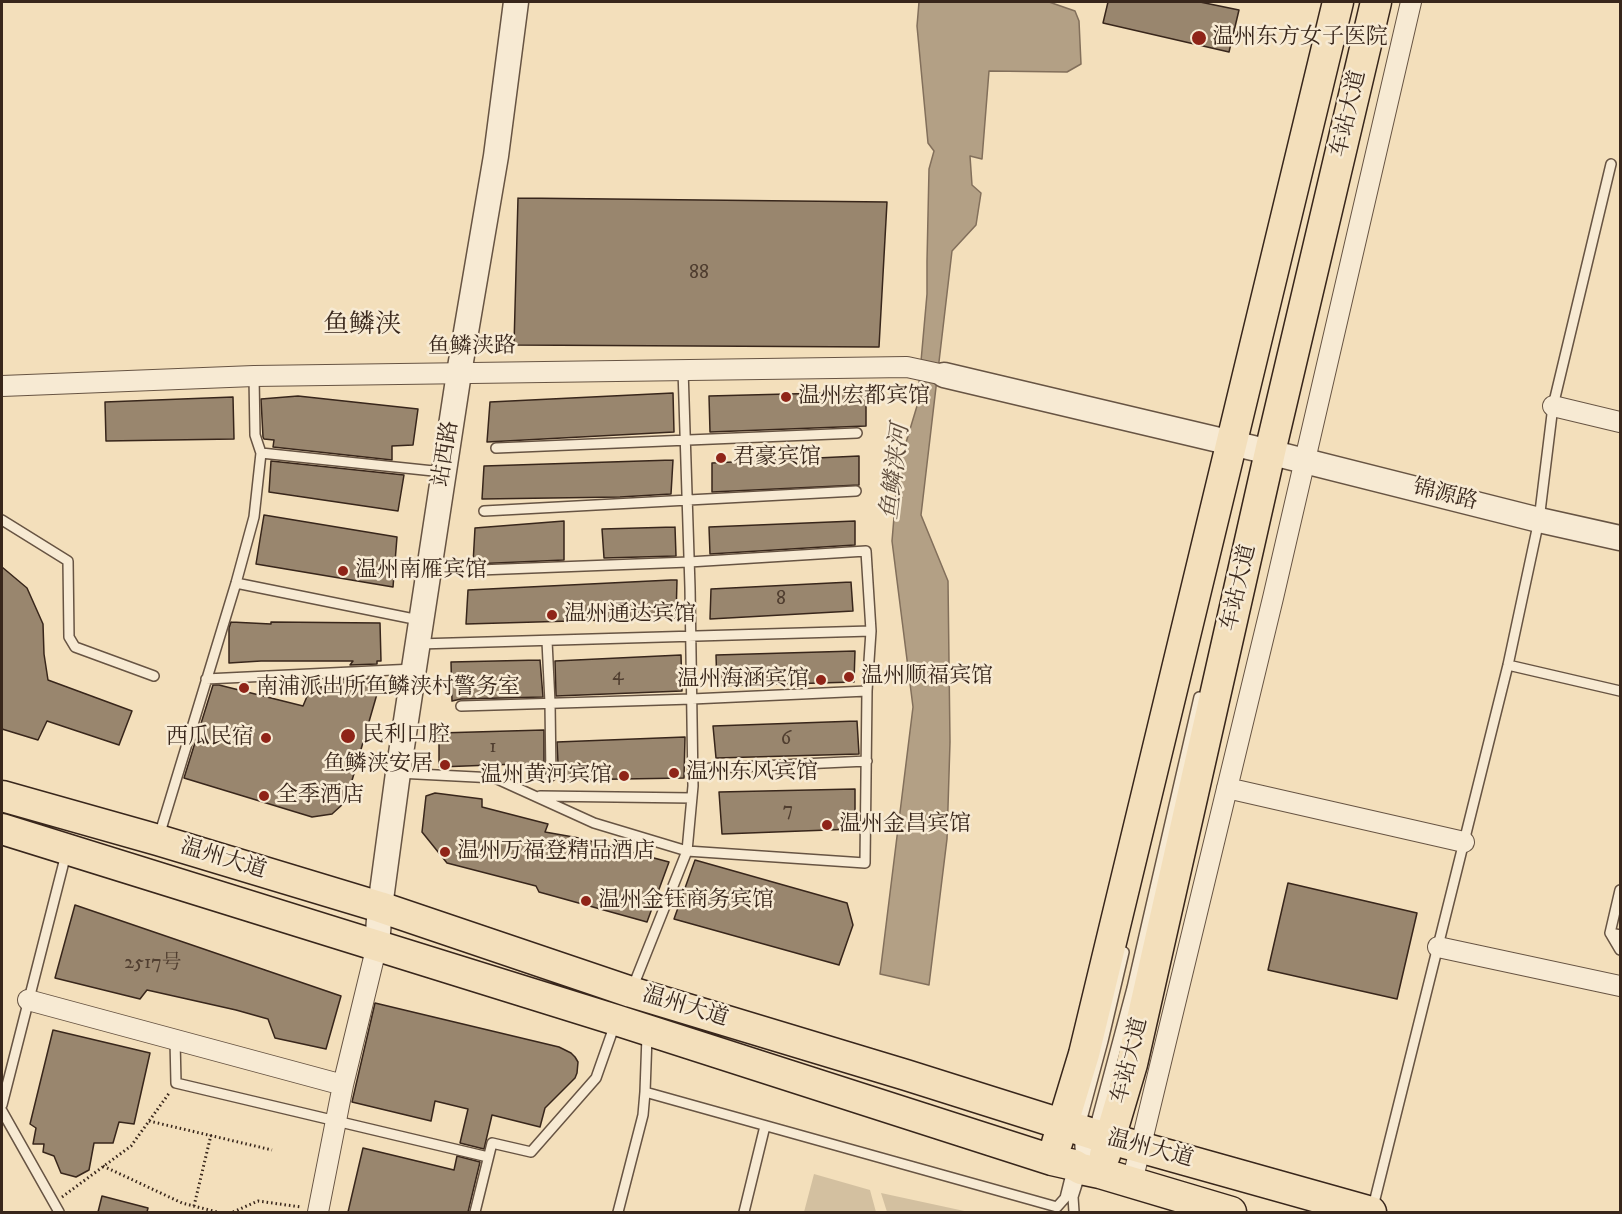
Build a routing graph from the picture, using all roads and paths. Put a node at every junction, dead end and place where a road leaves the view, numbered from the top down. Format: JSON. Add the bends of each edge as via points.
{"nodes":[{"id":1,"x":516,"y":2,"type":"edge"},
{"id":2,"x":1338,"y":2,"type":"edge"},
{"id":3,"x":1376,"y":2,"type":"edge"},
{"id":4,"x":1411,"y":2,"type":"edge"},
{"id":5,"x":1611,"y":164,"type":"dead end"},
{"id":6,"x":683,"y":369,"type":"junction"},
{"id":7,"x":459,"y":373,"type":"junction"},
{"id":8,"x":944,"y":375,"type":"joint"},
{"id":9,"x":254,"y":376,"type":"junction"},
{"id":10,"x":2,"y":386,"type":"edge"},
{"id":11,"x":1553,"y":406,"type":"junction"},
{"id":12,"x":1620,"y":422,"type":"edge"},
{"id":13,"x":857,"y":433,"type":"dead end"},
{"id":14,"x":685,"y":440,"type":"junction"},
{"id":15,"x":1251,"y":447,"type":"junction"},
{"id":16,"x":496,"y":448,"type":"dead end"},
{"id":17,"x":261,"y":453,"type":"junction"},
{"id":18,"x":1305,"y":461,"type":"junction"},
{"id":19,"x":444,"y":472,"type":"junction"},
{"id":20,"x":856,"y":491,"type":"dead end"},
{"id":21,"x":687,"y":500,"type":"junction"},
{"id":22,"x":484,"y":511,"type":"dead end"},
{"id":23,"x":2,"y":520,"type":"edge"},
{"id":24,"x":1539,"y":520,"type":"junction"},
{"id":25,"x":1620,"y":538,"type":"edge"},
{"id":26,"x":689,"y":562,"type":"junction"},
{"id":27,"x":479,"y":570,"type":"dead end"},
{"id":28,"x":236,"y":582,"type":"junction"},
{"id":29,"x":871,"y":631,"type":"junction"},
{"id":30,"x":420,"y":633,"type":"junction"},
{"id":31,"x":691,"y":636,"type":"junction"},
{"id":32,"x":547,"y":640,"type":"junction"},
{"id":33,"x":1508,"y":665,"type":"junction"},
{"id":34,"x":414,"y":669,"type":"junction"},
{"id":35,"x":154,"y":676,"type":"dead end"},
{"id":36,"x":206,"y":679,"type":"junction"},
{"id":37,"x":867,"y":691,"type":"junction"},
{"id":38,"x":1201,"y":691,"type":"dead end"},
{"id":39,"x":1620,"y":691,"type":"edge"},
{"id":40,"x":692,"y":699,"type":"junction"},
{"id":41,"x":550,"y":703,"type":"junction"},
{"id":42,"x":460,"y":705,"type":"dead end"},
{"id":43,"x":867,"y":761,"type":"junction"},
{"id":44,"x":693,"y":769,"type":"junction"},
{"id":45,"x":398,"y":773,"type":"junction"},
{"id":46,"x":551,"y":776,"type":"dead end"},
{"id":47,"x":1227,"y":788,"type":"junction"},
{"id":48,"x":2,"y":796,"type":"edge"},
{"id":49,"x":534,"y":796,"type":"junction"},
{"id":50,"x":692,"y":798,"type":"junction"},
{"id":51,"x":2,"y":829,"type":"edge"},
{"id":52,"x":158,"y":840,"type":"junction"},
{"id":53,"x":1464,"y":842,"type":"junction"},
{"id":54,"x":67,"y":849,"type":"junction"},
{"id":55,"x":687,"y":852,"type":"junction"},
{"id":56,"x":1620,"y":891,"type":"edge"},
{"id":57,"x":380,"y":907,"type":"junction"},
{"id":58,"x":1610,"y":933,"type":"junction"},
{"id":59,"x":1620,"y":935,"type":"edge"},
{"id":60,"x":1127,"y":938,"type":"dead end"},
{"id":61,"x":377,"y":945,"type":"junction"},
{"id":62,"x":1438,"y":946,"type":"junction"},
{"id":63,"x":1620,"y":950,"type":"edge"},
{"id":64,"x":1620,"y":986,"type":"edge"},
{"id":65,"x":631,"y":992,"type":"junction"},
{"id":66,"x":28,"y":1000,"type":"junction"},
{"id":67,"x":616,"y":1020,"type":"junction"},
{"id":68,"x":647,"y":1030,"type":"junction"},
{"id":69,"x":175,"y":1040,"type":"junction"},
{"id":70,"x":176,"y":1083,"type":"junction"},
{"id":71,"x":343,"y":1085,"type":"junction"},
{"id":72,"x":645,"y":1092,"type":"junction"},
{"id":73,"x":2,"y":1105,"type":"edge"},
{"id":74,"x":2,"y":1111,"type":"edge"},
{"id":75,"x":149,"y":1120,"type":"junction"},
{"id":76,"x":336,"y":1121,"type":"junction"},
{"id":77,"x":765,"y":1126,"type":"junction"},
{"id":78,"x":1086,"y":1132,"type":"junction"},
{"id":79,"x":211,"y":1135,"type":"junction"},
{"id":80,"x":1141,"y":1147,"type":"junction"},
{"id":81,"x":272,"y":1150,"type":"dead end"},
{"id":82,"x":488,"y":1157,"type":"junction"},
{"id":83,"x":103,"y":1166,"type":"junction"},
{"id":84,"x":1077,"y":1167,"type":"junction"},
{"id":85,"x":1132,"y":1182,"type":"junction"},
{"id":86,"x":53,"y":1203,"type":"junction"},
{"id":87,"x":194,"y":1206,"type":"junction"},
{"id":88,"x":319,"y":1211,"type":"edge"},
{"id":89,"x":59,"y":1212,"type":"edge"},
{"id":90,"x":217,"y":1212,"type":"edge"},
{"id":91,"x":233,"y":1212,"type":"edge"},
{"id":92,"x":475,"y":1212,"type":"edge"},
{"id":93,"x":618,"y":1212,"type":"edge"},
{"id":94,"x":744,"y":1212,"type":"edge"},
{"id":95,"x":1074,"y":1212,"type":"edge"},
{"id":96,"x":1231,"y":1212,"type":"edge"},
{"id":97,"x":1371,"y":1212,"type":"edge"}],
"edges":[{"from":1,"to":7,"type":"street","name":"站西路","via":[[496,156]]},
{"from":2,"to":15,"type":"main road","name":"车站大道"},
{"from":3,"to":15,"type":"main road","name":"车站大道"},
{"from":4,"to":18,"type":"street"},
{"from":5,"to":11,"type":"lane"},
{"from":6,"to":7,"type":"street","name":"鱼鳞浃路"},
{"from":6,"to":8,"type":"street","name":"鱼鳞浃路","via":[[907,367]]},
{"from":6,"to":14,"type":"lane"},
{"from":7,"to":9,"type":"street","name":"鱼鳞浃路"},
{"from":7,"to":19,"type":"street","name":"站西路"},
{"from":8,"to":15,"type":"street","name":"锦源路"},
{"from":9,"to":10,"type":"street","name":"鱼鳞浃路"},
{"from":9,"to":17,"type":"lane","via":[[255,435]]},
{"from":11,"to":12,"type":"street"},
{"from":11,"to":24,"type":"lane"},
{"from":13,"to":14,"type":"lane"},
{"from":14,"to":16,"type":"lane"},
{"from":14,"to":21,"type":"lane"},
{"from":15,"to":18,"type":"street","name":"锦源路"},
{"from":15,"to":78,"type":"main road","name":"车站大道","via":[[1084,1054]]},
{"from":15,"to":78,"type":"main road","name":"车站大道","via":[[1132,1064]]},
{"from":17,"to":19,"type":"lane"},
{"from":17,"to":28,"type":"lane","via":[[254,517]]},
{"from":18,"to":24,"type":"street","name":"锦源路"},
{"from":18,"to":47,"type":"street"},
{"from":19,"to":30,"type":"street","name":"站西路"},
{"from":20,"to":21,"type":"lane"},
{"from":21,"to":22,"type":"lane"},
{"from":21,"to":26,"type":"lane"},
{"from":23,"to":35,"type":"lane","via":[[68,561],[69,637],[75,647]]},
{"from":24,"to":25,"type":"street","name":"锦源路"},
{"from":24,"to":33,"type":"lane"},
{"from":26,"to":27,"type":"lane"},
{"from":26,"to":29,"type":"lane","via":[[866,551]]},
{"from":26,"to":31,"type":"lane"},
{"from":28,"to":30,"type":"lane"},
{"from":28,"to":36,"type":"lane"},
{"from":29,"to":31,"type":"lane"},
{"from":29,"to":37,"type":"lane"},
{"from":30,"to":32,"type":"lane"},
{"from":30,"to":34,"type":"street","name":"站西路"},
{"from":31,"to":32,"type":"lane"},
{"from":31,"to":40,"type":"lane"},
{"from":32,"to":41,"type":"lane"},
{"from":33,"to":39,"type":"lane"},
{"from":33,"to":53,"type":"lane"},
{"from":34,"to":36,"type":"lane"},
{"from":34,"to":45,"type":"street","name":"站西路"},
{"from":36,"to":52,"type":"lane"},
{"from":37,"to":40,"type":"lane"},
{"from":37,"to":43,"type":"lane"},
{"from":38,"to":78,"type":"lane","via":[[1132,988]]},
{"from":40,"to":41,"type":"lane"},
{"from":40,"to":44,"type":"lane"},
{"from":41,"to":42,"type":"lane"},
{"from":41,"to":46,"type":"lane"},
{"from":43,"to":44,"type":"lane"},
{"from":43,"to":55,"type":"lane","via":[[865,862]]},
{"from":44,"to":50,"type":"lane"},
{"from":45,"to":49,"type":"lane","via":[[495,778]]},
{"from":45,"to":57,"type":"street","name":"站西路"},
{"from":47,"to":53,"type":"street"},
{"from":47,"to":80,"type":"street"},
{"from":48,"to":52,"type":"main road","name":"温州大道"},
{"from":49,"to":50,"type":"lane"},
{"from":49,"to":55,"type":"lane","via":[[594,823]]},
{"from":50,"to":55,"type":"lane"},
{"from":51,"to":54,"type":"main road","name":"温州大道"},
{"from":52,"to":57,"type":"main road","name":"温州大道"},
{"from":53,"to":62,"type":"lane"},
{"from":54,"to":61,"type":"main road","name":"温州大道"},
{"from":54,"to":66,"type":"lane"},
{"from":55,"to":65,"type":"lane"},
{"from":56,"to":58,"type":"lane"},
{"from":57,"to":61,"type":"street","name":"站西路"},
{"from":57,"to":65,"type":"main road","name":"温州大道"},
{"from":58,"to":59,"type":"lane"},
{"from":58,"to":63,"type":"lane"},
{"from":60,"to":78,"type":"lane"},
{"from":61,"to":67,"type":"main road","name":"温州大道"},
{"from":61,"to":71,"type":"street"},
{"from":62,"to":64,"type":"street"},
{"from":62,"to":97,"type":"lane"},
{"from":65,"to":78,"type":"main road","name":"温州大道"},
{"from":66,"to":69,"type":"street"},
{"from":66,"to":73,"type":"lane"},
{"from":67,"to":68,"type":"main road","name":"温州大道"},
{"from":67,"to":82,"type":"lane","via":[[596,1078],[531,1152],[492,1143]]},
{"from":68,"to":72,"type":"lane"},
{"from":68,"to":84,"type":"main road","name":"温州大道"},
{"from":69,"to":70,"type":"lane"},
{"from":69,"to":71,"type":"street"},
{"from":70,"to":75,"type":"path"},
{"from":70,"to":76,"type":"lane"},
{"from":71,"to":76,"type":"street"},
{"from":72,"to":77,"type":"lane"},
{"from":72,"to":93,"type":"lane","via":[[643,1115]]},
{"from":74,"to":86,"type":"lane"},
{"from":75,"to":79,"type":"path"},
{"from":75,"to":83,"type":"path","via":[[131,1146]]},
{"from":76,"to":82,"type":"lane"},
{"from":76,"to":88,"type":"street"},
{"from":77,"to":84,"type":"lane","via":[[1057,1207],[1065,1198]]},
{"from":77,"to":94,"type":"lane"},
{"from":78,"to":80,"type":"main road","name":"温州大道"},
{"from":78,"to":84,"type":"main road","name":"车站大道"},
{"from":78,"to":84,"type":"main road","name":"车站大道"},
{"from":79,"to":81,"type":"path"},
{"from":79,"to":87,"type":"path"},
{"from":80,"to":85,"type":"street"},
{"from":80,"to":97,"type":"main road","name":"温州大道"},
{"from":82,"to":92,"type":"lane"},
{"from":83,"to":86,"type":"path"},
{"from":83,"to":87,"type":"path"},
{"from":84,"to":85,"type":"main road","name":"温州大道"},
{"from":84,"to":95,"type":"lane"},
{"from":85,"to":96,"type":"main road","name":"温州大道"},
{"from":86,"to":89,"type":"lane"},
{"from":87,"to":90,"type":"path"},
{"from":88,"to":91,"type":"path","via":[[258,1201]]}]}
